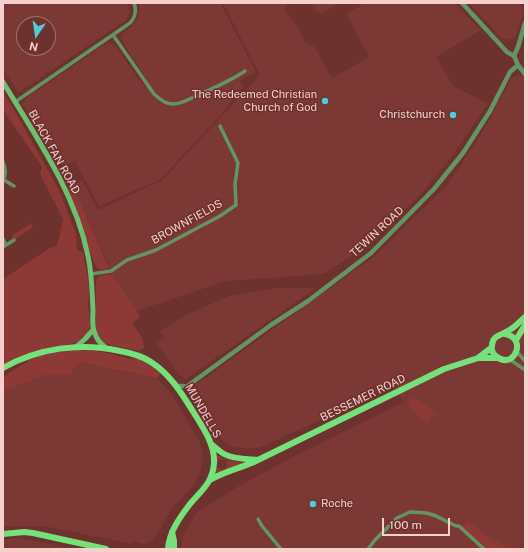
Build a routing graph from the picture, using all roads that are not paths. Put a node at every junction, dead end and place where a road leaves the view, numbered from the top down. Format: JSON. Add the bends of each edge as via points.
{"nodes":[{"id":1,"x":134,"y":3,"type":"edge"},
{"id":2,"x":462,"y":3,"type":"edge"},
{"id":3,"x":525,"y":23,"type":"edge"},
{"id":4,"x":114,"y":35,"type":"junction"},
{"id":5,"x":514,"y":56,"type":"junction"},
{"id":6,"x":518,"y":65,"type":"junction"},
{"id":7,"x":525,"y":68,"type":"edge"},
{"id":8,"x":245,"y":71,"type":"dead end"},
{"id":9,"x":525,"y":74,"type":"edge"},
{"id":10,"x":3,"y":82,"type":"edge"},
{"id":11,"x":15,"y":102,"type":"junction"},
{"id":12,"x":220,"y":126,"type":"dead end"},
{"id":13,"x":3,"y":162,"type":"edge"},
{"id":14,"x":3,"y":181,"type":"edge"},
{"id":15,"x":14,"y":186,"type":"dead end"},
{"id":16,"x":3,"y":240,"type":"edge"},
{"id":17,"x":14,"y":240,"type":"dead end"},
{"id":18,"x":5,"y":246,"type":"edge"},
{"id":19,"x":91,"y":274,"type":"junction"},
{"id":20,"x":525,"y":317,"type":"edge"},
{"id":21,"x":525,"y":325,"type":"edge"},
{"id":22,"x":93,"y":330,"type":"junction"},
{"id":23,"x":505,"y":334,"type":"junction"},
{"id":24,"x":516,"y":340,"type":"junction"},
{"id":25,"x":76,"y":347,"type":"junction"},
{"id":26,"x":106,"y":348,"type":"junction"},
{"id":27,"x":491,"y":348,"type":"junction"},
{"id":28,"x":517,"y":352,"type":"junction"},
{"id":29,"x":478,"y":358,"type":"junction"},
{"id":30,"x":499,"y":358,"type":"junction"},
{"id":31,"x":509,"y":359,"type":"junction"},
{"id":32,"x":525,"y":361,"type":"edge"},
{"id":33,"x":3,"y":368,"type":"edge"},
{"id":34,"x":525,"y":370,"type":"edge"},
{"id":35,"x":177,"y":386,"type":"junction"},
{"id":36,"x":186,"y":387,"type":"junction"},
{"id":37,"x":185,"y":397,"type":"junction"},
{"id":38,"x":211,"y":444,"type":"junction"},
{"id":39,"x":258,"y":460,"type":"junction"},
{"id":40,"x":210,"y":480,"type":"junction"},
{"id":41,"x":258,"y":519,"type":"dead end"},
{"id":42,"x":172,"y":532,"type":"junction"},
{"id":43,"x":3,"y":534,"type":"edge"},
{"id":44,"x":106,"y":549,"type":"edge"},
{"id":45,"x":168,"y":549,"type":"edge"},
{"id":46,"x":174,"y":549,"type":"edge"},
{"id":47,"x":281,"y":549,"type":"edge"},
{"id":48,"x":368,"y":549,"type":"edge"},
{"id":49,"x":484,"y":549,"type":"edge"}],
"edges":[{"from":1,"to":4,"type":"street","via":[[136,11],[133,20]]},
{"from":2,"to":5,"type":"street"},
{"from":3,"to":5,"type":"street"},
{"from":4,"to":8,"type":"street","via":[[154,94],[168,104],[180,103],[215,88]]},
{"from":4,"to":11,"type":"street"},
{"from":5,"to":6,"type":"street"},
{"from":6,"to":7,"type":"street"},
{"from":6,"to":9,"type":"street"},
{"from":6,"to":36,"type":"street","name":"TEWIN ROAD","via":[[510,72],[490,111],[463,153],[434,189],[371,253]]},
{"from":10,"to":11,"type":"main road","name":"BLACK FAN ROAD"},
{"from":11,"to":19,"type":"main road","name":"BLACK FAN ROAD","via":[[64,188],[82,232]]},
{"from":12,"to":19,"type":"street","name":"BROWNFIELDS","via":[[238,163],[236,205],[156,250],[127,260],[111,272]]},
{"from":13,"to":14,"type":"street","via":[[6,173]]},
{"from":14,"to":15,"type":"street"},
{"from":16,"to":18,"type":"street"},
{"from":17,"to":18,"type":"street"},
{"from":19,"to":22,"type":"main road","name":"BLACK FAN ROAD"},
{"from":20,"to":23,"type":"main road"},
{"from":21,"to":24,"type":"main road"},
{"from":22,"to":25,"type":"main road"},
{"from":22,"to":26,"type":"main road","via":[[97,340]]},
{"from":23,"to":24,"type":"main road"},
{"from":23,"to":27,"type":"main road","via":[[493,340]]},
{"from":24,"to":28,"type":"main road"},
{"from":25,"to":26,"type":"main road","name":"MUNDELLS"},
{"from":25,"to":33,"type":"main road","name":"MUNDELLS","via":[[37,354]]},
{"from":26,"to":35,"type":"main road","name":"MUNDELLS","via":[[134,354],[146,360],[160,369]]},
{"from":27,"to":29,"type":"main road","name":"BESSEMER ROAD"},
{"from":27,"to":30,"type":"main road"},
{"from":28,"to":31,"type":"main road"},
{"from":28,"to":32,"type":"street"},
{"from":29,"to":30,"type":"main road","name":"BESSEMER ROAD"},
{"from":29,"to":39,"type":"main road","name":"BESSEMER ROAD","via":[[444,369]]},
{"from":30,"to":31,"type":"main road"},
{"from":31,"to":34,"type":"street"},
{"from":35,"to":36,"type":"street"},
{"from":35,"to":37,"type":"main road","name":"MUNDELLS"},
{"from":36,"to":37,"type":"street"},
{"from":37,"to":38,"type":"main road","name":"MUNDELLS"},
{"from":38,"to":39,"type":"main road","via":[[233,458]]},
{"from":38,"to":40,"type":"main road","name":"MUNDELLS","via":[[214,459]]},
{"from":39,"to":40,"type":"main road","name":"BESSEMER ROAD"},
{"from":40,"to":42,"type":"main road","name":"MUNDELLS"},
{"from":41,"to":47,"type":"street"},
{"from":42,"to":45,"type":"main road","name":"MUNDELLS"},
{"from":42,"to":46,"type":"main road"},
{"from":43,"to":44,"type":"main road","via":[[24,532]]},
{"from":48,"to":49,"type":"street","via":[[397,518],[410,512],[427,513],[459,526]]}]}
